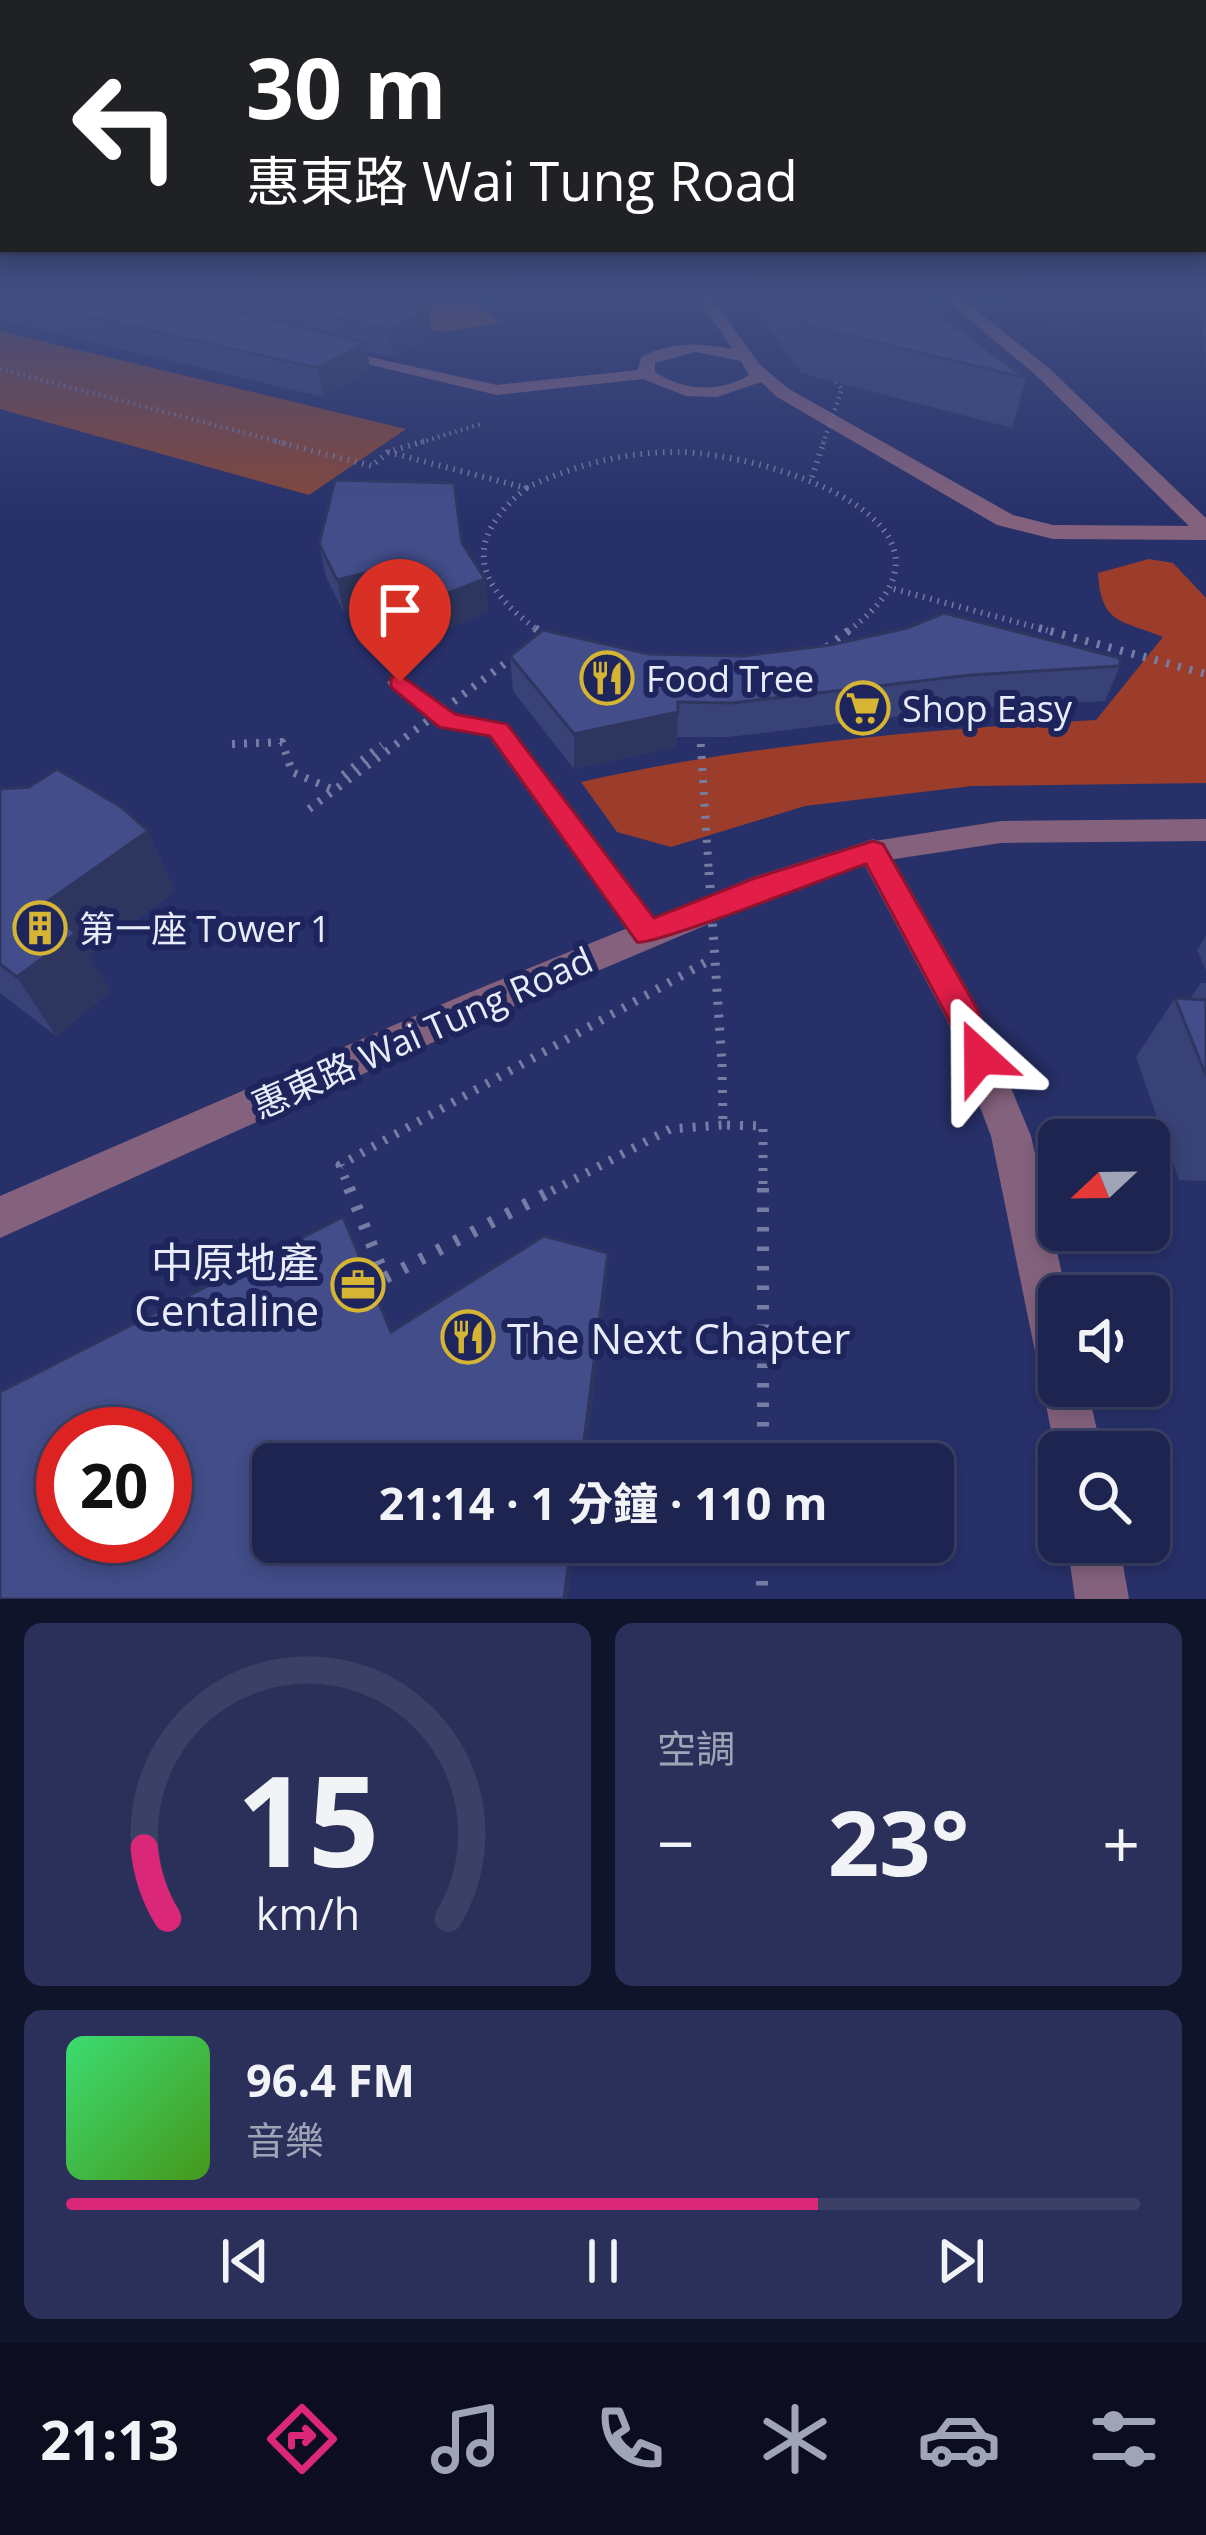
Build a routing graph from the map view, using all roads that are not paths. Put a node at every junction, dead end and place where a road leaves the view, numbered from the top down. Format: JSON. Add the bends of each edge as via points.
{"nodes":[{"id":1,"x":413,"y":372,"type":"edge"},
{"id":2,"x":750,"y":372,"type":"edge"},
{"id":3,"x":761,"y":372,"type":"edge"},
{"id":4,"x":1042,"y":372,"type":"edge"},
{"id":5,"x":646,"y":374,"type":"joint"},
{"id":6,"x":745,"y":386,"type":"junction"},
{"id":7,"x":783,"y":393,"type":"junction"},
{"id":8,"x":1206,"y":531,"type":"edge"},
{"id":9,"x":400,"y":682,"type":"dead end"},
{"id":10,"x":1206,"y":830,"type":"edge"},
{"id":11,"x":873,"y":851,"type":"junction"},
{"id":12,"x":648,"y":933,"type":"junction"},
{"id":13,"x":0,"y":1217,"type":"edge"},
{"id":14,"x":1040,"y":1275,"type":"edge"},
{"id":15,"x":1096,"y":1563,"type":"edge"},
{"id":16,"x":1102,"y":1599,"type":"edge"}],
"edges":[{"from":1,"to":5,"type":"street","via":[[497,390]]},
{"from":2,"to":6,"type":"street"},
{"from":3,"to":7,"type":"street"},
{"from":4,"to":8,"type":"street"},
{"from":5,"to":6,"type":"street","via":[[688,391]]},
{"from":6,"to":7,"type":"street"},
{"from":7,"to":8,"type":"street","via":[[1005,520],[1053,532]]},
{"from":9,"to":12,"type":"street","via":[[448,721],[498,730]]},
{"from":10,"to":11,"type":"street","name":"惠東路 Wai Tung Road","via":[[1001,832]]},
{"from":11,"to":12,"type":"street","name":"惠東路 Wai Tung Road"},
{"from":11,"to":14,"type":"street","via":[[964,1017],[1011,1136]]},
{"from":12,"to":13,"type":"street","name":"惠東路 Wai Tung Road"},
{"from":15,"to":16,"type":"street"}]}
